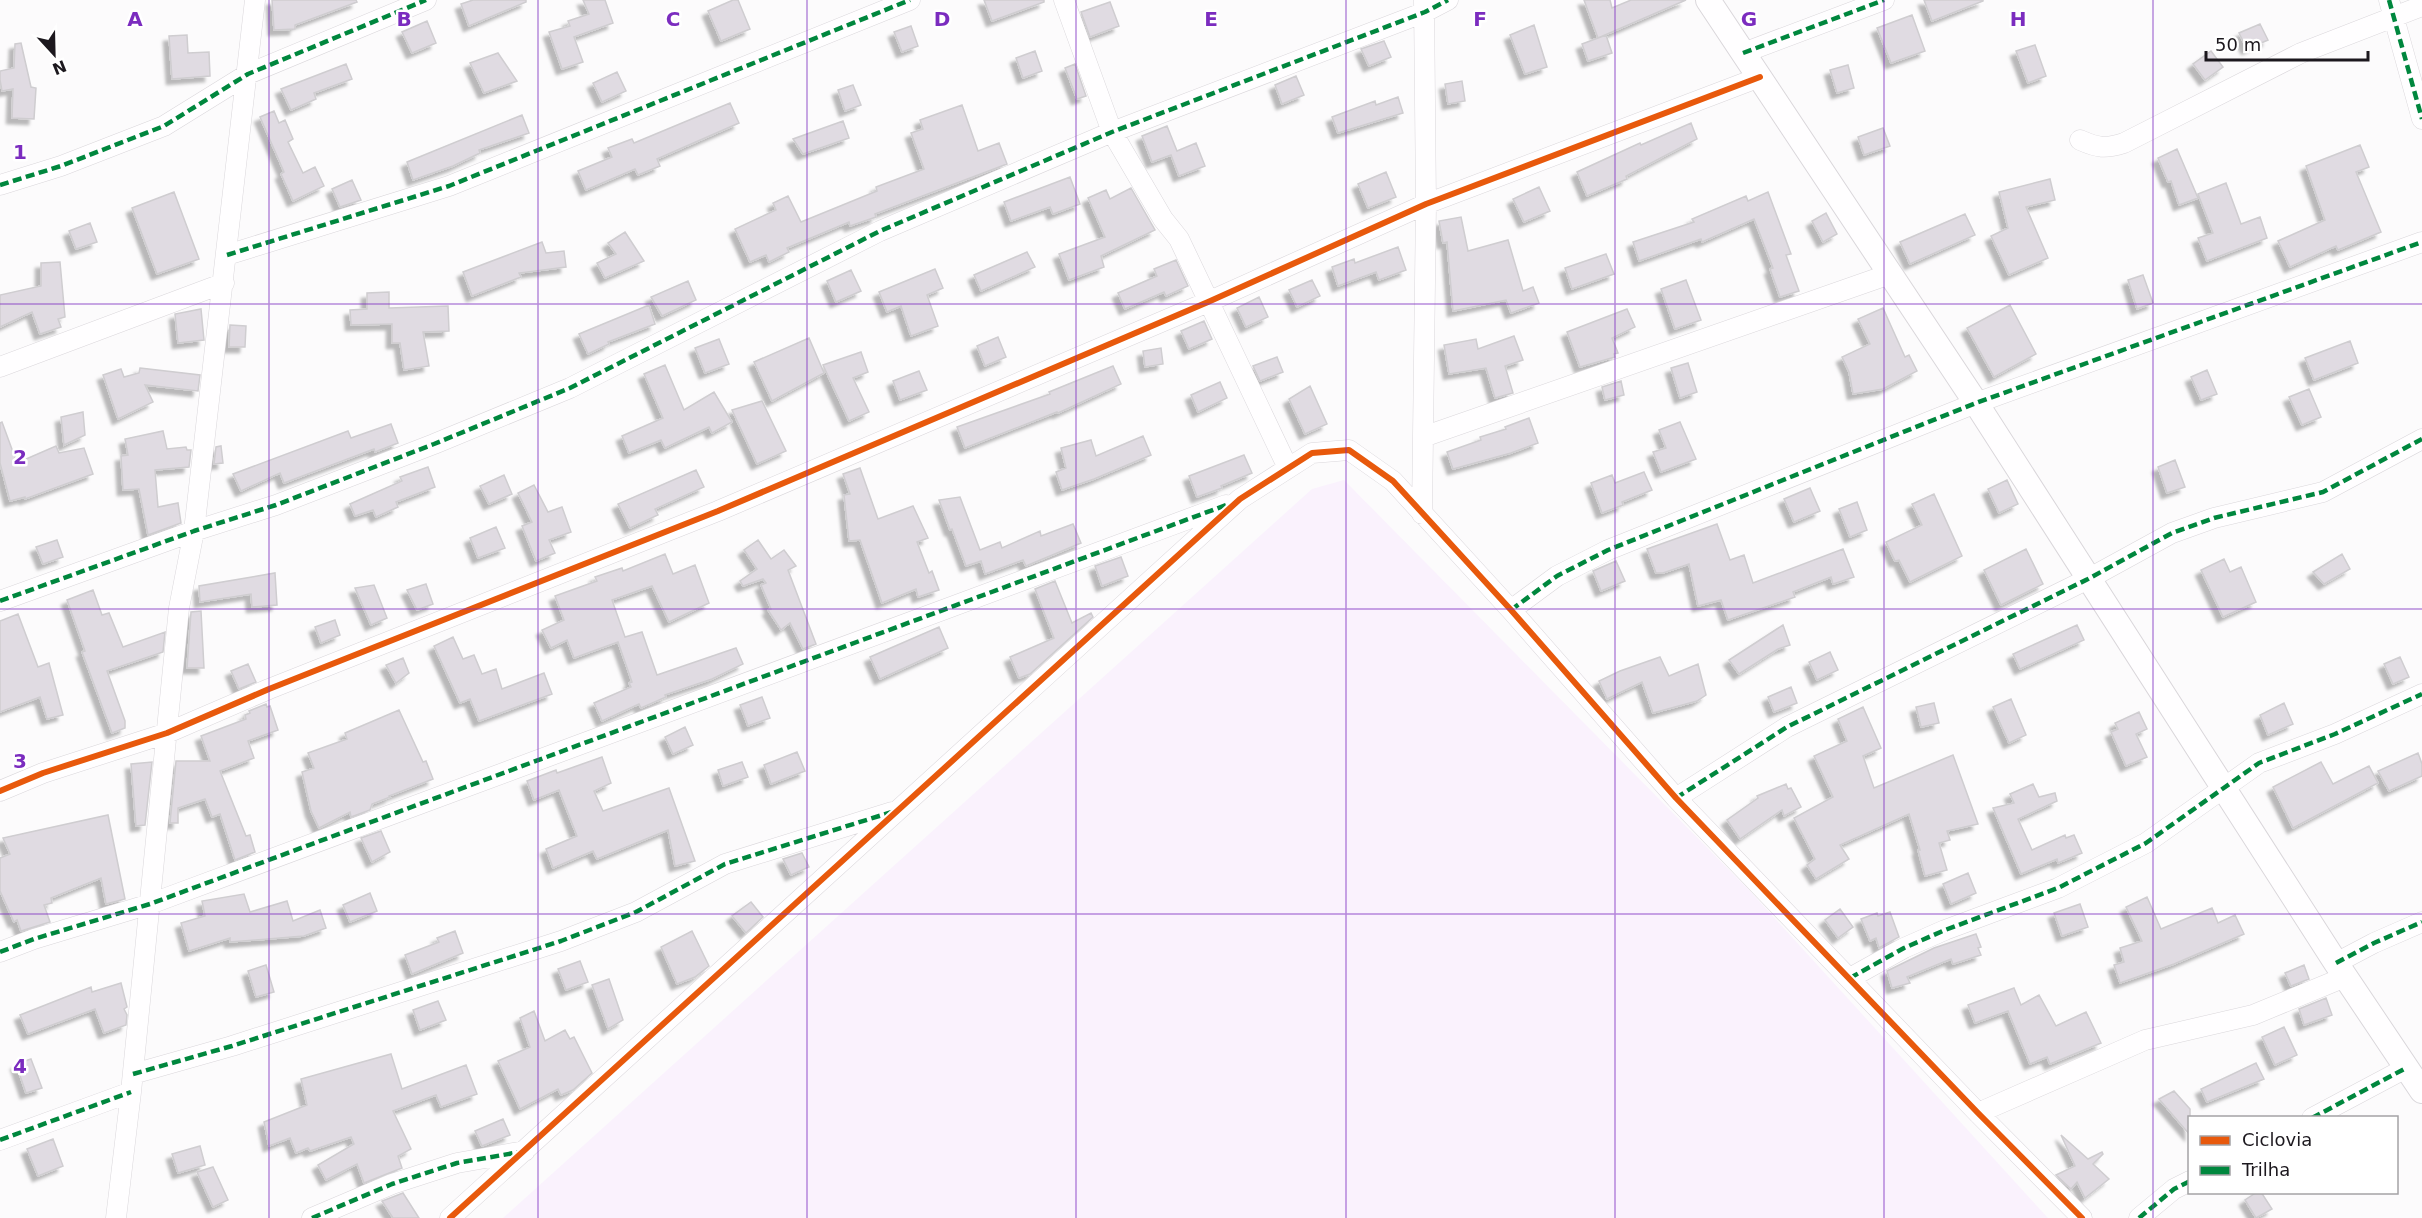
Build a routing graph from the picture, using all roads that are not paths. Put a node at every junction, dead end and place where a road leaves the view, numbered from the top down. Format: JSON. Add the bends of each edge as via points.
{"nodes":[{"id":1,"x":255,"y":0,"type":"edge"},
{"id":2,"x":426,"y":0,"type":"edge"},
{"id":3,"x":910,"y":0,"type":"edge"},
{"id":4,"x":1064,"y":0,"type":"edge"},
{"id":5,"x":1448,"y":0,"type":"edge"},
{"id":6,"x":1708,"y":0,"type":"edge"},
{"id":7,"x":1884,"y":0,"type":"edge"},
{"id":8,"x":1424,"y":6,"type":"edge"},
{"id":9,"x":2422,"y":6,"type":"edge"},
{"id":10,"x":2392,"y":8,"type":"edge"},
{"id":11,"x":1743,"y":53,"type":"junction"},
{"id":12,"x":248,"y":75,"type":"junction"},
{"id":13,"x":1760,"y":77,"type":"junction"},
{"id":14,"x":2422,"y":119,"type":"edge"},
{"id":15,"x":1112,"y":132,"type":"junction"},
{"id":16,"x":2079,"y":140,"type":"dead end"},
{"id":17,"x":0,"y":185,"type":"edge"},
{"id":18,"x":1426,"y":204,"type":"junction"},
{"id":19,"x":2422,"y":242,"type":"edge"},
{"id":20,"x":227,"y":255,"type":"junction"},
{"id":21,"x":1890,"y":274,"type":"junction"},
{"id":22,"x":224,"y":283,"type":"junction"},
{"id":23,"x":1208,"y":302,"type":"junction"},
{"id":24,"x":0,"y":367,"type":"edge"},
{"id":25,"x":1976,"y":403,"type":"junction"},
{"id":26,"x":1423,"y":437,"type":"junction"},
{"id":27,"x":2422,"y":439,"type":"edge"},
{"id":28,"x":1288,"y":468,"type":"junction"},
{"id":29,"x":1240,"y":499,"type":"junction"},
{"id":30,"x":1422,"y":514,"type":"junction"},
{"id":31,"x":194,"y":531,"type":"junction"},
{"id":32,"x":2088,"y":579,"type":"junction"},
{"id":33,"x":0,"y":601,"type":"edge"},
{"id":34,"x":1512,"y":610,"type":"junction"},
{"id":35,"x":2422,"y":694,"type":"edge"},
{"id":36,"x":167,"y":733,"type":"junction"},
{"id":37,"x":2223,"y":787,"type":"junction"},
{"id":38,"x":0,"y":791,"type":"edge"},
{"id":39,"x":1676,"y":798,"type":"junction"},
{"id":40,"x":898,"y":810,"type":"junction"},
{"id":41,"x":150,"y":904,"type":"junction"},
{"id":42,"x":2422,"y":922,"type":"edge"},
{"id":43,"x":0,"y":952,"type":"edge"},
{"id":44,"x":2341,"y":970,"type":"junction"},
{"id":45,"x":1850,"y":978,"type":"junction"},
{"id":46,"x":2406,"y":1068,"type":"junction"},
{"id":47,"x":132,"y":1083,"type":"junction"},
{"id":48,"x":2422,"y":1091,"type":"edge"},
{"id":49,"x":1978,"y":1113,"type":"junction"},
{"id":50,"x":2316,"y":1116,"type":"edge"},
{"id":51,"x":0,"y":1140,"type":"edge"},
{"id":52,"x":525,"y":1151,"type":"junction"},
{"id":53,"x":2188,"y":1182,"type":"edge"},
{"id":54,"x":116,"y":1218,"type":"edge"},
{"id":55,"x":312,"y":1218,"type":"edge"},
{"id":56,"x":450,"y":1218,"type":"edge"},
{"id":57,"x":2082,"y":1218,"type":"edge"},
{"id":58,"x":2139,"y":1218,"type":"edge"}],
"edges":[{"from":1,"to":12,"type":"street"},
{"from":2,"to":12,"type":"street"},
{"from":3,"to":20,"type":"street","via":[[449,186]]},
{"from":4,"to":15,"type":"street"},
{"from":5,"to":8,"type":"street"},
{"from":6,"to":11,"type":"street"},
{"from":7,"to":11,"type":"street"},
{"from":8,"to":15,"type":"street"},
{"from":8,"to":18,"type":"street"},
{"from":9,"to":10,"type":"street"},
{"from":10,"to":14,"type":"street"},
{"from":10,"to":16,"type":"street","via":[[2124,143],[2108,148]]},
{"from":11,"to":13,"type":"street"},
{"from":12,"to":17,"type":"street","via":[[164,126]]},
{"from":12,"to":20,"type":"street"},
{"from":13,"to":18,"type":"street"},
{"from":13,"to":21,"type":"street"},
{"from":15,"to":23,"type":"street","via":[[1179,239]]},
{"from":15,"to":31,"type":"street","via":[[880,231],[570,388],[276,505]]},
{"from":18,"to":23,"type":"street"},
{"from":18,"to":26,"type":"street"},
{"from":19,"to":25,"type":"street"},
{"from":20,"to":22,"type":"street"},
{"from":21,"to":25,"type":"street"},
{"from":21,"to":26,"type":"street"},
{"from":22,"to":24,"type":"street"},
{"from":22,"to":31,"type":"street"},
{"from":23,"to":28,"type":"street"},
{"from":23,"to":36,"type":"street","via":[[718,511],[269,688]]},
{"from":25,"to":32,"type":"street"},
{"from":25,"to":34,"type":"street","via":[[1608,550],[1557,576]]},
{"from":26,"to":30,"type":"street"},
{"from":27,"to":32,"type":"street","via":[[2324,492],[2214,518],[2172,533]]},
{"from":28,"to":29,"type":"street"},
{"from":28,"to":30,"type":"street","via":[[1312,453],[1349,450],[1393,481]]},
{"from":29,"to":40,"type":"street"},
{"from":29,"to":41,"type":"street"},
{"from":30,"to":34,"type":"street"},
{"from":31,"to":33,"type":"street"},
{"from":31,"to":36,"type":"street","via":[[179,608]]},
{"from":32,"to":37,"type":"street"},
{"from":32,"to":39,"type":"street","via":[[1787,727]]},
{"from":34,"to":39,"type":"street"},
{"from":35,"to":37,"type":"street","via":[[2259,763]]},
{"from":36,"to":38,"type":"street"},
{"from":36,"to":41,"type":"street"},
{"from":37,"to":44,"type":"street"},
{"from":37,"to":45,"type":"street","via":[[2146,843],[2068,883],[1945,930]]},
{"from":39,"to":45,"type":"street"},
{"from":40,"to":47,"type":"street","via":[[725,864],[636,912],[561,941]]},
{"from":40,"to":52,"type":"street"},
{"from":41,"to":43,"type":"street"},
{"from":41,"to":47,"type":"street"},
{"from":42,"to":44,"type":"street","via":[[2374,943]]},
{"from":44,"to":46,"type":"street"},
{"from":44,"to":49,"type":"street","via":[[2253,1015],[2145,1040]]},
{"from":45,"to":49,"type":"street"},
{"from":46,"to":48,"type":"street"},
{"from":46,"to":50,"type":"street"},
{"from":47,"to":51,"type":"street"},
{"from":47,"to":54,"type":"street"},
{"from":49,"to":57,"type":"street"},
{"from":52,"to":55,"type":"street","via":[[457,1163],[392,1184]]},
{"from":52,"to":56,"type":"street"},
{"from":53,"to":58,"type":"street"}]}
